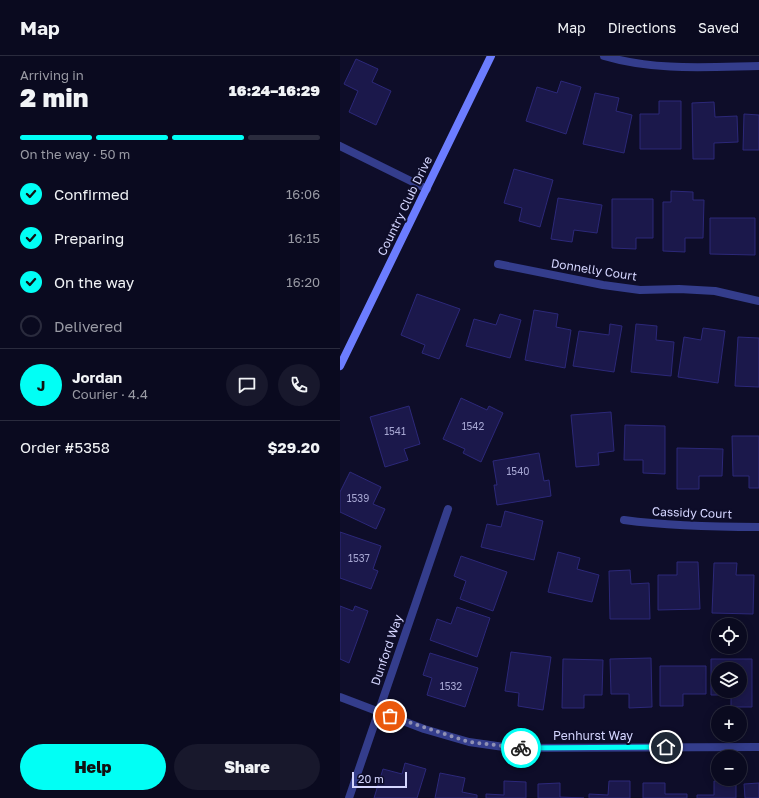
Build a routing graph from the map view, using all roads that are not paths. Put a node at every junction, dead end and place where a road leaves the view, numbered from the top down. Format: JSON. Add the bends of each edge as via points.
{"nodes":[{"id":1,"x":491,"y":56,"type":"edge"},
{"id":2,"x":604,"y":56,"type":"edge"},
{"id":3,"x":759,"y":66,"type":"edge"},
{"id":4,"x":340,"y":146,"type":"edge"},
{"id":5,"x":427,"y":189,"type":"junction"},
{"id":6,"x":498,"y":264,"type":"dead end"},
{"id":7,"x":759,"y":301,"type":"edge"},
{"id":8,"x":340,"y":366,"type":"edge"},
{"id":9,"x":448,"y":509,"type":"dead end"},
{"id":10,"x":624,"y":520,"type":"dead end"},
{"id":11,"x":759,"y":527,"type":"edge"},
{"id":12,"x":340,"y":697,"type":"edge"},
{"id":13,"x":379,"y":712,"type":"junction"},
{"id":14,"x":759,"y":747,"type":"edge"},
{"id":15,"x":350,"y":798,"type":"edge"}],
"edges":[{"from":1,"to":5,"type":"street","name":"Country Club Drive"},
{"from":2,"to":3,"type":"street","via":[[637,64],[672,67]]},
{"from":4,"to":5,"type":"street"},
{"from":5,"to":8,"type":"street","name":"Country Club Drive"},
{"from":6,"to":7,"type":"street","name":"Donnelly Court","via":[[603,285],[640,290],[715,291]]},
{"from":9,"to":13,"type":"street","name":"Dunford Way"},
{"from":10,"to":11,"type":"street","name":"Cassidy Court","via":[[695,527]]},
{"from":12,"to":13,"type":"street","name":"Penhurst Way"},
{"from":13,"to":14,"type":"street","name":"Penhurst Way","via":[[469,742],[511,748]]},
{"from":13,"to":15,"type":"street","name":"Dunford Way"}]}
